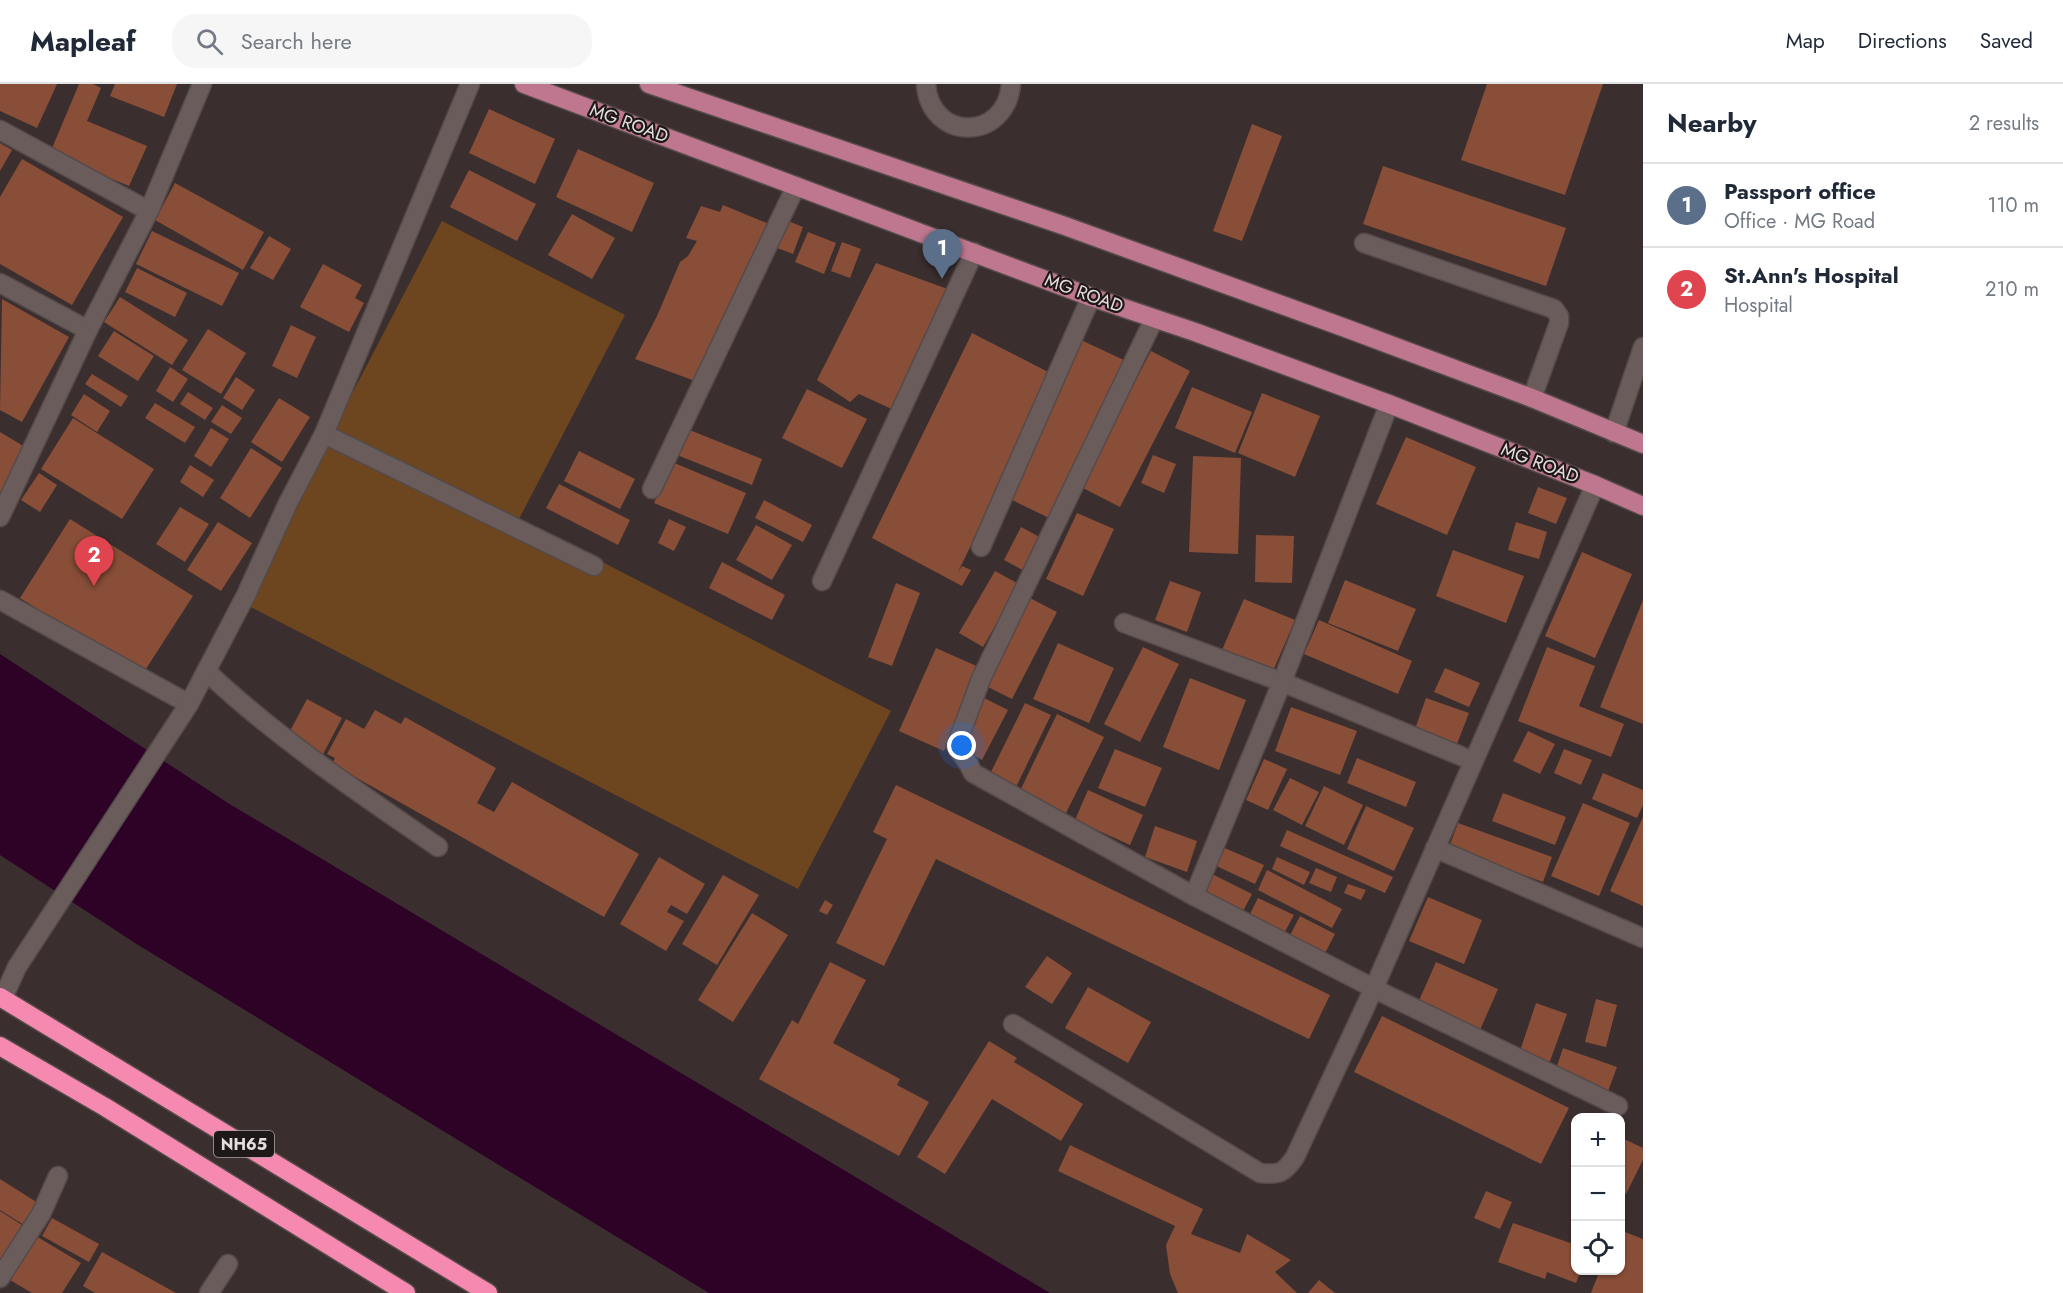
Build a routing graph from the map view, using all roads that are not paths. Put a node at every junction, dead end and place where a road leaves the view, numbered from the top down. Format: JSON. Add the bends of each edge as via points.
{"nodes":[{"id":1,"x":202,"y":84,"type":"edge"},
{"id":2,"x":470,"y":84,"type":"edge"},
{"id":3,"x":649,"y":84,"type":"edge"},
{"id":4,"x":926,"y":84,"type":"edge"},
{"id":5,"x":1011,"y":84,"type":"edge"},
{"id":6,"x":535,"y":86,"type":"edge"},
{"id":7,"x":670,"y":89,"type":"edge"},
{"id":8,"x":0,"y":129,"type":"edge"},
{"id":9,"x":796,"y":186,"type":"junction"},
{"id":10,"x":149,"y":211,"type":"junction"},
{"id":11,"x":1364,"y":243,"type":"dead end"},
{"id":12,"x":974,"y":252,"type":"junction"},
{"id":13,"x":0,"y":283,"type":"edge"},
{"id":14,"x":1091,"y":297,"type":"junction"},
{"id":15,"x":1154,"y":319,"type":"junction"},
{"id":16,"x":88,"y":330,"type":"junction"},
{"id":17,"x":1643,"y":347,"type":"edge"},
{"id":18,"x":1532,"y":398,"type":"junction"},
{"id":19,"x":1389,"y":404,"type":"junction"},
{"id":20,"x":1614,"y":433,"type":"junction"},
{"id":21,"x":324,"y":434,"type":"junction"},
{"id":22,"x":1643,"y":444,"type":"edge"},
{"id":23,"x":1595,"y":484,"type":"junction"},
{"id":24,"x":652,"y":489,"type":"dead end"},
{"id":25,"x":1643,"y":506,"type":"edge"},
{"id":26,"x":0,"y":517,"type":"edge"},
{"id":27,"x":981,"y":547,"type":"dead end"},
{"id":28,"x":594,"y":567,"type":"dead end"},
{"id":29,"x":822,"y":581,"type":"dead end"},
{"id":30,"x":0,"y":600,"type":"edge"},
{"id":31,"x":1124,"y":623,"type":"dead end"},
{"id":32,"x":206,"y":671,"type":"junction"},
{"id":33,"x":1282,"y":682,"type":"junction"},
{"id":34,"x":189,"y":704,"type":"junction"},
{"id":35,"x":1473,"y":761,"type":"junction"},
{"id":36,"x":438,"y":848,"type":"dead end"},
{"id":37,"x":1435,"y":848,"type":"junction"},
{"id":38,"x":1194,"y":896,"type":"junction"},
{"id":39,"x":1643,"y":938,"type":"edge"},
{"id":40,"x":1374,"y":988,"type":"junction"},
{"id":41,"x":1,"y":997,"type":"edge"},
{"id":42,"x":1013,"y":1024,"type":"dead end"},
{"id":43,"x":0,"y":1046,"type":"edge"},
{"id":44,"x":1618,"y":1106,"type":"dead end"},
{"id":45,"x":58,"y":1176,"type":"dead end"},
{"id":46,"x":228,"y":1264,"type":"dead end"},
{"id":47,"x":0,"y":1278,"type":"edge"},
{"id":48,"x":209,"y":1293,"type":"edge"},
{"id":49,"x":406,"y":1293,"type":"edge"},
{"id":50,"x":488,"y":1293,"type":"edge"}],
"edges":[{"from":1,"to":10,"type":"street"},
{"from":2,"to":21,"type":"street"},
{"from":3,"to":7,"type":"main road"},
{"from":4,"to":5,"type":"street","via":[[934,111],[956,126],[969,128],[995,119],[1010,96]]},
{"from":6,"to":9,"type":"main road","name":"MG ROAD"},
{"from":7,"to":18,"type":"main road","via":[[1065,226]]},
{"from":8,"to":10,"type":"street"},
{"from":9,"to":12,"type":"main road","name":"MG ROAD"},
{"from":9,"to":24,"type":"street"},
{"from":10,"to":16,"type":"street"},
{"from":11,"to":18,"type":"street","via":[[1554,309],[1559,323]]},
{"from":12,"to":14,"type":"main road","name":"MG ROAD"},
{"from":12,"to":29,"type":"street"},
{"from":13,"to":16,"type":"street"},
{"from":14,"to":15,"type":"main road","name":"MG ROAD"},
{"from":14,"to":27,"type":"street"},
{"from":15,"to":19,"type":"main road","name":"MG ROAD"},
{"from":15,"to":38,"type":"street","via":[[981,679],[956,746],[973,773]]},
{"from":16,"to":26,"type":"street"},
{"from":17,"to":20,"type":"street"},
{"from":18,"to":20,"type":"main road"},
{"from":19,"to":23,"type":"main road","name":"MG ROAD"},
{"from":19,"to":33,"type":"street"},
{"from":20,"to":22,"type":"main road"},
{"from":21,"to":28,"type":"street"},
{"from":21,"to":32,"type":"street"},
{"from":23,"to":25,"type":"main road","name":"MG ROAD"},
{"from":23,"to":35,"type":"street"},
{"from":30,"to":34,"type":"street"},
{"from":31,"to":33,"type":"street"},
{"from":32,"to":34,"type":"street"},
{"from":32,"to":36,"type":"street","via":[[239,703],[306,756]]},
{"from":33,"to":35,"type":"street"},
{"from":33,"to":38,"type":"street"},
{"from":34,"to":41,"type":"street"},
{"from":35,"to":37,"type":"street"},
{"from":37,"to":39,"type":"street"},
{"from":37,"to":40,"type":"street"},
{"from":38,"to":40,"type":"street"},
{"from":40,"to":42,"type":"street","via":[[1295,1157],[1286,1171],[1272,1174],[1260,1173]]},
{"from":40,"to":44,"type":"street"},
{"from":41,"to":50,"type":"highway","number":"NH65"},
{"from":43,"to":49,"type":"highway","number":"NH65"},
{"from":45,"to":47,"type":"street","via":[[41,1214]]},
{"from":46,"to":48,"type":"street"}]}
